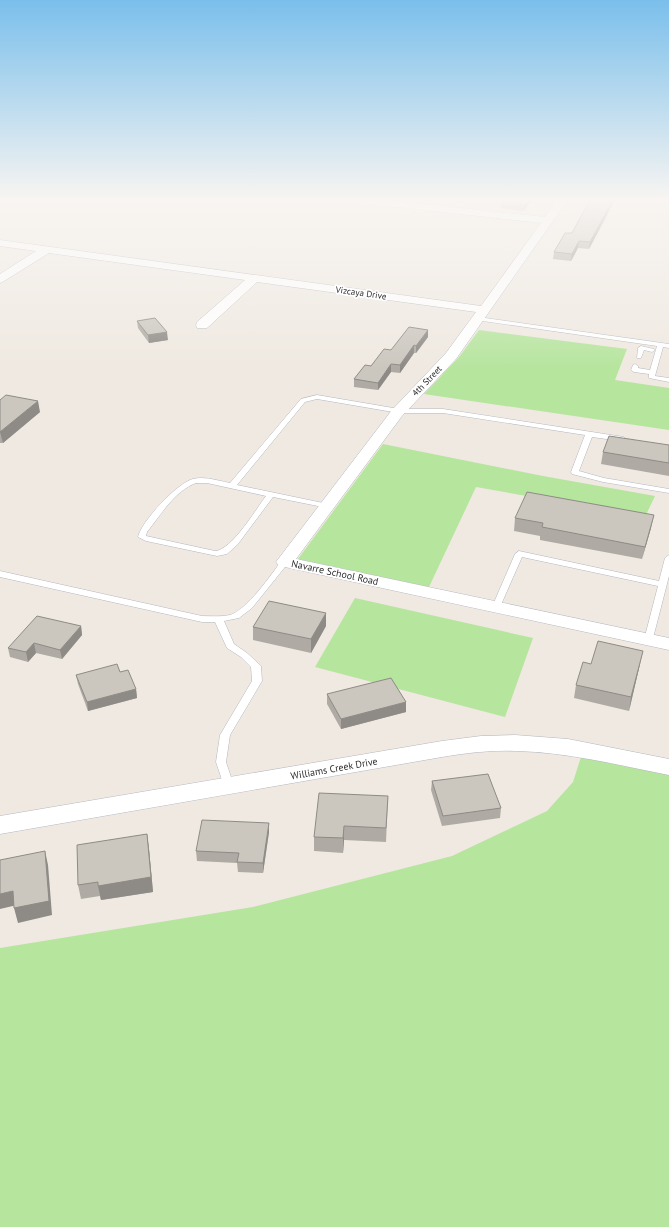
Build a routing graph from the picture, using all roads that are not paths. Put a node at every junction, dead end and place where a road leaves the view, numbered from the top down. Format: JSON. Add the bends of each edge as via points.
{"nodes":[{"id":1,"x":38,"y":255,"type":"edge"},
{"id":2,"x":91,"y":255,"type":"edge"},
{"id":3,"x":524,"y":255,"type":"edge"},
{"id":4,"x":0,"y":279,"type":"edge"},
{"id":5,"x":254,"y":279,"type":"junction"},
{"id":6,"x":482,"y":315,"type":"junction"},
{"id":7,"x":202,"y":325,"type":"dead end"},
{"id":8,"x":669,"y":346,"type":"edge"},
{"id":9,"x":659,"y":348,"type":"junction"},
{"id":10,"x":669,"y":352,"type":"edge"},
{"id":11,"x":639,"y":357,"type":"dead end"},
{"id":12,"x":635,"y":366,"type":"dead end"},
{"id":13,"x":652,"y":372,"type":"junction"},
{"id":14,"x":669,"y":380,"type":"edge"},
{"id":15,"x":399,"y":410,"type":"junction"},
{"id":16,"x":590,"y":434,"type":"junction"},
{"id":17,"x":626,"y":439,"type":"edge"},
{"id":18,"x":232,"y":486,"type":"junction"},
{"id":19,"x":669,"y":492,"type":"edge"},
{"id":20,"x":271,"y":494,"type":"junction"},
{"id":21,"x":328,"y":506,"type":"junction"},
{"id":22,"x":669,"y":558,"type":"edge"},
{"id":23,"x":285,"y":562,"type":"junction"},
{"id":24,"x":0,"y":574,"type":"edge"},
{"id":25,"x":663,"y":584,"type":"junction"},
{"id":26,"x":496,"y":607,"type":"junction"},
{"id":27,"x":218,"y":619,"type":"junction"},
{"id":28,"x":649,"y":640,"type":"junction"},
{"id":29,"x":669,"y":644,"type":"edge"},
{"id":30,"x":669,"y":767,"type":"edge"},
{"id":31,"x":229,"y":786,"type":"junction"},
{"id":32,"x":0,"y":825,"type":"edge"}],
"edges":[{"from":1,"to":4,"type":"street"},
{"from":2,"to":5,"type":"street","name":"Vizcaya Drive"},
{"from":3,"to":6,"type":"street","name":"4th Street"},
{"from":5,"to":6,"type":"street","name":"Vizcaya Drive"},
{"from":5,"to":7,"type":"street"},
{"from":6,"to":9,"type":"lane"},
{"from":6,"to":15,"type":"street","name":"4th Street","via":[[451,356]]},
{"from":8,"to":9,"type":"lane"},
{"from":9,"to":10,"type":"lane"},
{"from":9,"to":11,"type":"lane","via":[[641,348]]},
{"from":9,"to":13,"type":"lane"},
{"from":12,"to":13,"type":"lane","via":[[634,370]]},
{"from":13,"to":14,"type":"lane","via":[[651,377]]},
{"from":15,"to":16,"type":"lane","via":[[443,411]]},
{"from":15,"to":18,"type":"lane","via":[[317,396],[303,400]]},
{"from":15,"to":21,"type":"street","name":"4th Street"},
{"from":16,"to":17,"type":"lane"},
{"from":16,"to":19,"type":"lane","via":[[575,472]]},
{"from":18,"to":20,"type":"lane"},
{"from":18,"to":20,"type":"lane","via":[[207,481],[186,484],[143,532],[142,537],[220,553],[234,542]]},
{"from":20,"to":21,"type":"lane"},
{"from":21,"to":23,"type":"street","name":"4th Street"},
{"from":22,"to":25,"type":"lane"},
{"from":23,"to":26,"type":"street","name":"Navarre School Road"},
{"from":23,"to":27,"type":"lane","name":"Navarre School Road","via":[[250,604],[236,616]]},
{"from":24,"to":27,"type":"lane","name":"Navarre School Road","via":[[202,619]]},
{"from":25,"to":26,"type":"lane","via":[[518,554]]},
{"from":25,"to":28,"type":"lane"},
{"from":26,"to":28,"type":"street","name":"Navarre School Road"},
{"from":27,"to":31,"type":"lane","via":[[230,646],[256,666],[257,681],[225,735],[221,762]]},
{"from":28,"to":29,"type":"street","name":"Navarre School Road"},
{"from":30,"to":31,"type":"street","name":"Williams Creek Drive","via":[[568,747],[515,743],[481,744]]},
{"from":31,"to":32,"type":"street","name":"Williams Creek Drive"}]}
